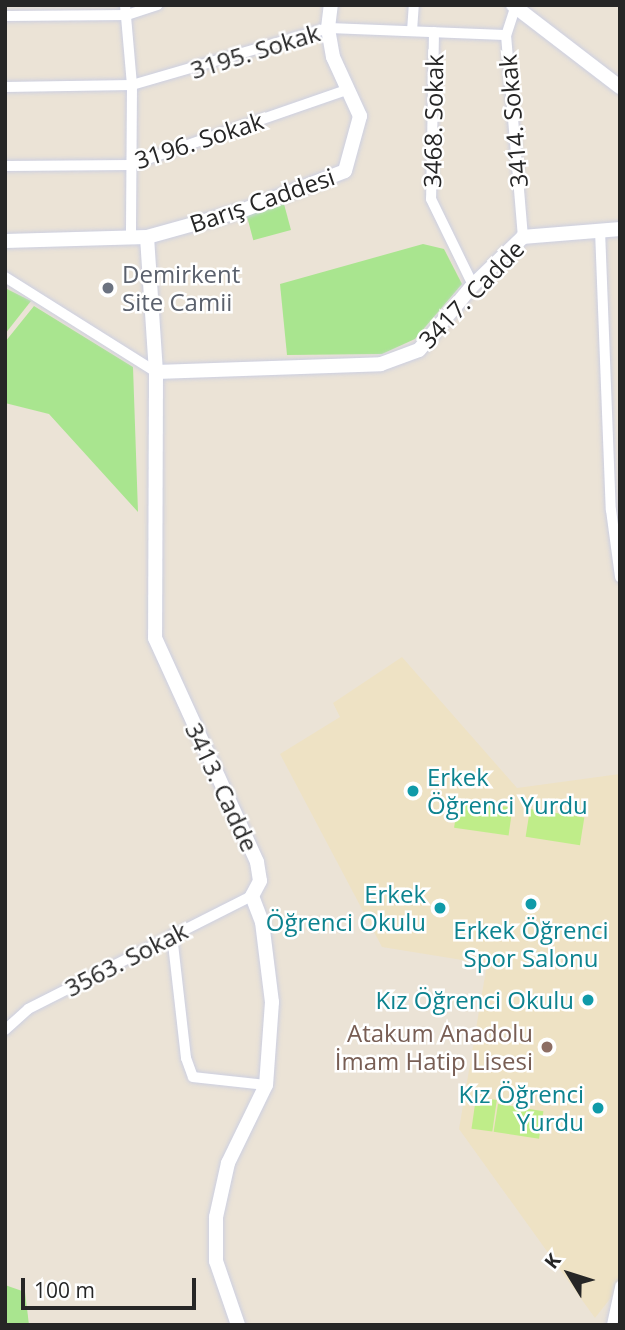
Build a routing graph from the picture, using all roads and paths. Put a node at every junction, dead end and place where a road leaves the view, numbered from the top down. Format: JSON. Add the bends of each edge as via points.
{"nodes":[{"id":1,"x":157,"y":5,"type":"edge"},
{"id":2,"x":331,"y":5,"type":"edge"},
{"id":3,"x":414,"y":5,"type":"edge"},
{"id":4,"x":514,"y":6,"type":"edge"},
{"id":5,"x":126,"y":10,"type":"edge"},
{"id":6,"x":5,"y":16,"type":"edge"},
{"id":7,"x":328,"y":28,"type":"junction"},
{"id":8,"x":412,"y":32,"type":"junction"},
{"id":9,"x":434,"y":32,"type":"junction"},
{"id":10,"x":506,"y":35,"type":"junction"},
{"id":11,"x":132,"y":85,"type":"junction"},
{"id":12,"x":5,"y":87,"type":"edge"},
{"id":13,"x":620,"y":88,"type":"edge"},
{"id":14,"x":346,"y":90,"type":"junction"},
{"id":15,"x":130,"y":165,"type":"junction"},
{"id":16,"x":5,"y":166,"type":"edge"},
{"id":17,"x":620,"y":229,"type":"edge"},
{"id":18,"x":600,"y":230,"type":"junction"},
{"id":19,"x":147,"y":237,"type":"junction"},
{"id":20,"x":523,"y":237,"type":"junction"},
{"id":21,"x":131,"y":239,"type":"junction"},
{"id":22,"x":5,"y":242,"type":"edge"},
{"id":23,"x":5,"y":276,"type":"edge"},
{"id":24,"x":472,"y":285,"type":"junction"},
{"id":25,"x":156,"y":372,"type":"junction"},
{"id":26,"x":616,"y":510,"type":"edge"},
{"id":27,"x":620,"y":577,"type":"edge"},
{"id":28,"x":252,"y":896,"type":"junction"},
{"id":29,"x":172,"y":935,"type":"junction"},
{"id":30,"x":5,"y":1031,"type":"edge"},
{"id":31,"x":266,"y":1085,"type":"junction"},
{"id":32,"x":620,"y":1286,"type":"edge"},
{"id":33,"x":238,"y":1325,"type":"edge"},
{"id":34,"x":612,"y":1325,"type":"edge"}],
"edges":[{"from":1,"to":5,"type":"street"},
{"from":2,"to":7,"type":"street","name":"Barış Caddesi"},
{"from":3,"to":8,"type":"street"},
{"from":4,"to":10,"type":"street","name":"3414. Sokak"},
{"from":4,"to":13,"type":"street"},
{"from":5,"to":6,"type":"street"},
{"from":5,"to":11,"type":"street"},
{"from":7,"to":8,"type":"street","name":"3195. Sokak"},
{"from":7,"to":11,"type":"street","name":"3195. Sokak"},
{"from":7,"to":14,"type":"street","name":"Barış Caddesi"},
{"from":8,"to":9,"type":"street","name":"3195. Sokak"},
{"from":9,"to":10,"type":"street","name":"3195. Sokak"},
{"from":9,"to":24,"type":"street","name":"3468. Sokak","via":[[431,200]]},
{"from":10,"to":20,"type":"street","name":"3414. Sokak"},
{"from":11,"to":12,"type":"street","name":"3195. Sokak"},
{"from":11,"to":15,"type":"street"},
{"from":14,"to":15,"type":"street","name":"3196. Sokak"},
{"from":14,"to":19,"type":"street","name":"Barış Caddesi","via":[[360,116],[345,171],[241,211]]},
{"from":15,"to":16,"type":"street","name":"3196. Sokak"},
{"from":15,"to":21,"type":"street"},
{"from":17,"to":18,"type":"street","name":"3417. Cadde"},
{"from":18,"to":20,"type":"street","name":"3417. Cadde"},
{"from":18,"to":26,"type":"street"},
{"from":19,"to":21,"type":"street","name":"Barış Caddesi"},
{"from":19,"to":25,"type":"street","name":"3413. Cadde"},
{"from":20,"to":24,"type":"street","name":"3417. Cadde"},
{"from":21,"to":22,"type":"street","name":"Barış Caddesi"},
{"from":23,"to":25,"type":"street"},
{"from":24,"to":25,"type":"street","name":"3417. Cadde","via":[[419,350],[381,365]]},
{"from":25,"to":28,"type":"street","name":"3413. Cadde","via":[[155,638],[257,862],[260,881]]},
{"from":26,"to":27,"type":"street"},
{"from":28,"to":29,"type":"street","name":"3563. Sokak"},
{"from":28,"to":31,"type":"street","name":"3413. Cadde","via":[[262,922],[272,1002]]},
{"from":29,"to":30,"type":"street","name":"3563. Sokak","via":[[28,1009]]},
{"from":29,"to":31,"type":"street","via":[[186,1058],[194,1077]]},
{"from":31,"to":33,"type":"street","name":"3413. Cadde","via":[[228,1163],[216,1217],[216,1261]]},
{"from":32,"to":34,"type":"street"}]}
